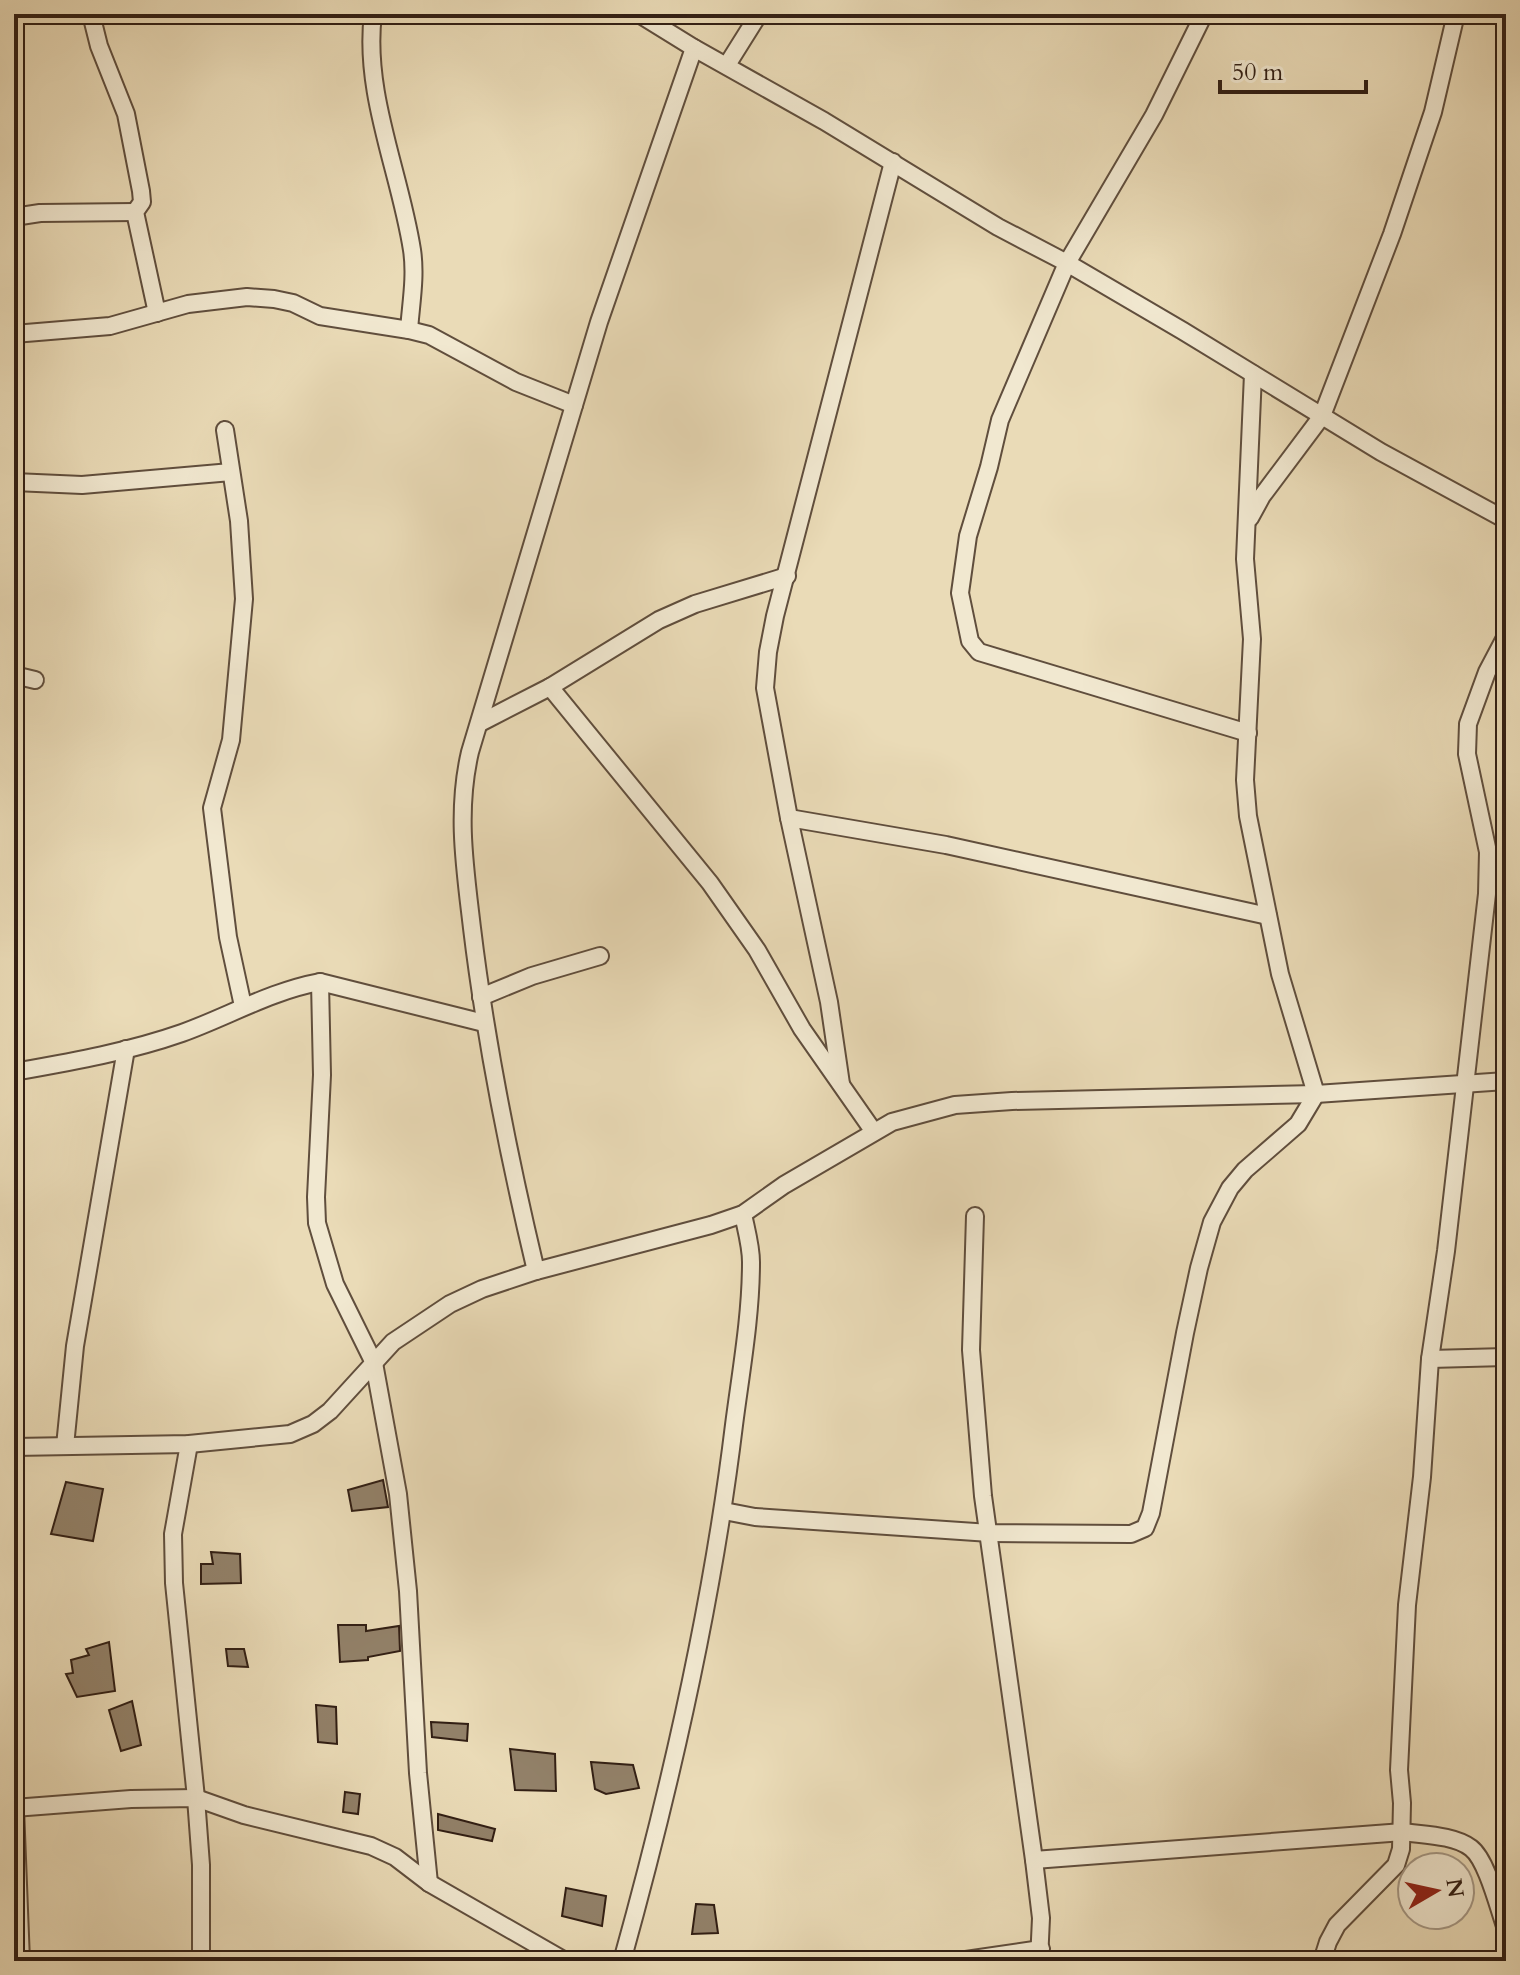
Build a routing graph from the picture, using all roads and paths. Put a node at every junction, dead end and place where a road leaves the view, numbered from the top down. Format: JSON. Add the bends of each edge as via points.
{"nodes":[{"id":1,"x":91,"y":14,"type":"edge"},
{"id":2,"x":373,"y":14,"type":"edge"},
{"id":3,"x":639,"y":14,"type":"edge"},
{"id":4,"x":759,"y":14,"type":"edge"},
{"id":5,"x":1204,"y":14,"type":"edge"},
{"id":6,"x":1456,"y":14,"type":"edge"},
{"id":7,"x":694,"y":48,"type":"junction"},
{"id":8,"x":727,"y":65,"type":"junction"},
{"id":9,"x":893,"y":162,"type":"junction"},
{"id":10,"x":135,"y":212,"type":"junction"},
{"id":11,"x":14,"y":217,"type":"edge"},
{"id":12,"x":1067,"y":263,"type":"junction"},
{"id":13,"x":157,"y":313,"type":"junction"},
{"id":14,"x":409,"y":330,"type":"junction"},
{"id":15,"x":14,"y":334,"type":"edge"},
{"id":16,"x":1253,"y":374,"type":"junction"},
{"id":17,"x":574,"y":405,"type":"junction"},
{"id":18,"x":1322,"y":416,"type":"junction"},
{"id":19,"x":225,"y":430,"type":"dead end"},
{"id":20,"x":231,"y":472,"type":"junction"},
{"id":21,"x":14,"y":482,"type":"edge"},
{"id":22,"x":1506,"y":520,"type":"edge"},
{"id":23,"x":1247,"y":523,"type":"junction"},
{"id":24,"x":787,"y":576,"type":"junction"},
{"id":25,"x":1506,"y":636,"type":"edge"},
{"id":26,"x":14,"y":675,"type":"edge"},
{"id":27,"x":35,"y":680,"type":"dead end"},
{"id":28,"x":550,"y":687,"type":"junction"},
{"id":29,"x":480,"y":723,"type":"junction"},
{"id":30,"x":1248,"y":733,"type":"junction"},
{"id":31,"x":789,"y":818,"type":"junction"},
{"id":32,"x":1268,"y":916,"type":"junction"},
{"id":33,"x":600,"y":956,"type":"dead end"},
{"id":34,"x":320,"y":982,"type":"junction"},
{"id":35,"x":481,"y":997,"type":"junction"},
{"id":36,"x":243,"y":1006,"type":"junction"},
{"id":37,"x":484,"y":1023,"type":"junction"},
{"id":38,"x":126,"y":1049,"type":"junction"},
{"id":39,"x":14,"y":1072,"type":"edge"},
{"id":40,"x":1506,"y":1081,"type":"edge"},
{"id":41,"x":841,"y":1084,"type":"junction"},
{"id":42,"x":1464,"y":1086,"type":"junction"},
{"id":43,"x":1316,"y":1094,"type":"junction"},
{"id":44,"x":874,"y":1132,"type":"junction"},
{"id":45,"x":743,"y":1214,"type":"junction"},
{"id":46,"x":975,"y":1216,"type":"dead end"},
{"id":47,"x":536,"y":1271,"type":"junction"},
{"id":48,"x":1506,"y":1357,"type":"edge"},
{"id":49,"x":1430,"y":1359,"type":"junction"},
{"id":50,"x":374,"y":1363,"type":"junction"},
{"id":51,"x":189,"y":1444,"type":"junction"},
{"id":52,"x":65,"y":1446,"type":"junction"},
{"id":53,"x":14,"y":1447,"type":"edge"},
{"id":54,"x":724,"y":1511,"type":"junction"},
{"id":55,"x":990,"y":1533,"type":"junction"},
{"id":56,"x":196,"y":1798,"type":"junction"},
{"id":57,"x":15,"y":1808,"type":"edge"},
{"id":58,"x":1403,"y":1832,"type":"junction"},
{"id":59,"x":1034,"y":1860,"type":"junction"},
{"id":60,"x":429,"y":1883,"type":"junction"},
{"id":61,"x":1506,"y":1929,"type":"edge"},
{"id":62,"x":1040,"y":1955,"type":"edge"},
{"id":63,"x":21,"y":1961,"type":"edge"},
{"id":64,"x":201,"y":1961,"type":"edge"},
{"id":65,"x":565,"y":1961,"type":"edge"},
{"id":66,"x":622,"y":1961,"type":"edge"},
{"id":67,"x":959,"y":1961,"type":"edge"},
{"id":68,"x":1322,"y":1961,"type":"edge"}],
"edges":[{"from":1,"to":10,"type":"street","via":[[126,114],[141,191]]},
{"from":2,"to":14,"type":"street","via":[[371,50],[379,103],[412,254]]},
{"from":3,"to":7,"type":"street"},
{"from":4,"to":8,"type":"street"},
{"from":5,"to":12,"type":"street","via":[[1154,115]]},
{"from":6,"to":18,"type":"street","via":[[1433,112]]},
{"from":7,"to":8,"type":"street"},
{"from":7,"to":17,"type":"street"},
{"from":8,"to":9,"type":"street"},
{"from":9,"to":12,"type":"street"},
{"from":9,"to":24,"type":"street"},
{"from":10,"to":11,"type":"street"},
{"from":10,"to":13,"type":"street"},
{"from":12,"to":16,"type":"street"},
{"from":12,"to":30,"type":"street","via":[[1000,420],[968,536],[960,593],[970,641],[979,652]]},
{"from":13,"to":14,"type":"street","via":[[247,297],[293,303],[320,316]]},
{"from":13,"to":15,"type":"street","via":[[110,326]]},
{"from":14,"to":17,"type":"street"},
{"from":16,"to":18,"type":"street"},
{"from":16,"to":23,"type":"street"},
{"from":17,"to":29,"type":"street"},
{"from":18,"to":22,"type":"street"},
{"from":18,"to":23,"type":"street"},
{"from":19,"to":20,"type":"street"},
{"from":20,"to":21,"type":"street","via":[[82,485]]},
{"from":20,"to":36,"type":"street","via":[[244,599],[231,740],[212,808],[228,937]]},
{"from":23,"to":30,"type":"street","via":[[1252,639]]},
{"from":24,"to":28,"type":"street","via":[[659,620]]},
{"from":24,"to":31,"type":"street","via":[[765,688]]},
{"from":25,"to":42,"type":"street","via":[[1468,724],[1467,754],[1488,852]]},
{"from":26,"to":27,"type":"street"},
{"from":28,"to":29,"type":"street"},
{"from":28,"to":41,"type":"street","via":[[710,883]]},
{"from":29,"to":35,"type":"street","via":[[465,774],[461,812]]},
{"from":30,"to":32,"type":"street","via":[[1248,816]]},
{"from":31,"to":32,"type":"street","via":[[946,845]]},
{"from":31,"to":41,"type":"street"},
{"from":32,"to":43,"type":"street"},
{"from":33,"to":35,"type":"street"},
{"from":34,"to":36,"type":"street"},
{"from":34,"to":37,"type":"street"},
{"from":34,"to":50,"type":"street","via":[[317,1223],[335,1284]]},
{"from":35,"to":37,"type":"street"},
{"from":36,"to":38,"type":"street","via":[[182,1033]]},
{"from":37,"to":47,"type":"street"},
{"from":38,"to":39,"type":"street"},
{"from":38,"to":52,"type":"street","via":[[75,1346]]},
{"from":40,"to":42,"type":"street"},
{"from":41,"to":44,"type":"street"},
{"from":42,"to":43,"type":"street"},
{"from":42,"to":49,"type":"street"},
{"from":43,"to":44,"type":"street","via":[[955,1105]]},
{"from":43,"to":55,"type":"street","via":[[1298,1124],[1230,1188],[1212,1222],[1145,1528],[1131,1534]]},
{"from":44,"to":45,"type":"street"},
{"from":45,"to":47,"type":"street"},
{"from":45,"to":54,"type":"street","via":[[751,1259]]},
{"from":46,"to":55,"type":"street","via":[[971,1350]]},
{"from":47,"to":50,"type":"street","via":[[450,1304],[393,1342]]},
{"from":48,"to":49,"type":"street"},
{"from":49,"to":58,"type":"street","via":[[1402,1689]]},
{"from":50,"to":51,"type":"street","via":[[313,1424],[290,1434]]},
{"from":50,"to":60,"type":"street","via":[[398,1494]]},
{"from":51,"to":52,"type":"street"},
{"from":51,"to":56,"type":"street","via":[[173,1534]]},
{"from":52,"to":53,"type":"street"},
{"from":54,"to":55,"type":"street"},
{"from":54,"to":66,"type":"street","via":[[676,1748]]},
{"from":55,"to":59,"type":"street"},
{"from":56,"to":57,"type":"street"},
{"from":56,"to":60,"type":"street","via":[[371,1846]]},
{"from":56,"to":64,"type":"street"},
{"from":57,"to":63,"type":"street"},
{"from":58,"to":59,"type":"street"},
{"from":58,"to":61,"type":"street","via":[[1458,1841],[1473,1849]]},
{"from":58,"to":68,"type":"street","via":[[1396,1865],[1337,1925]]},
{"from":59,"to":62,"type":"street"},
{"from":60,"to":65,"type":"street"},
{"from":62,"to":67,"type":"street"}]}
